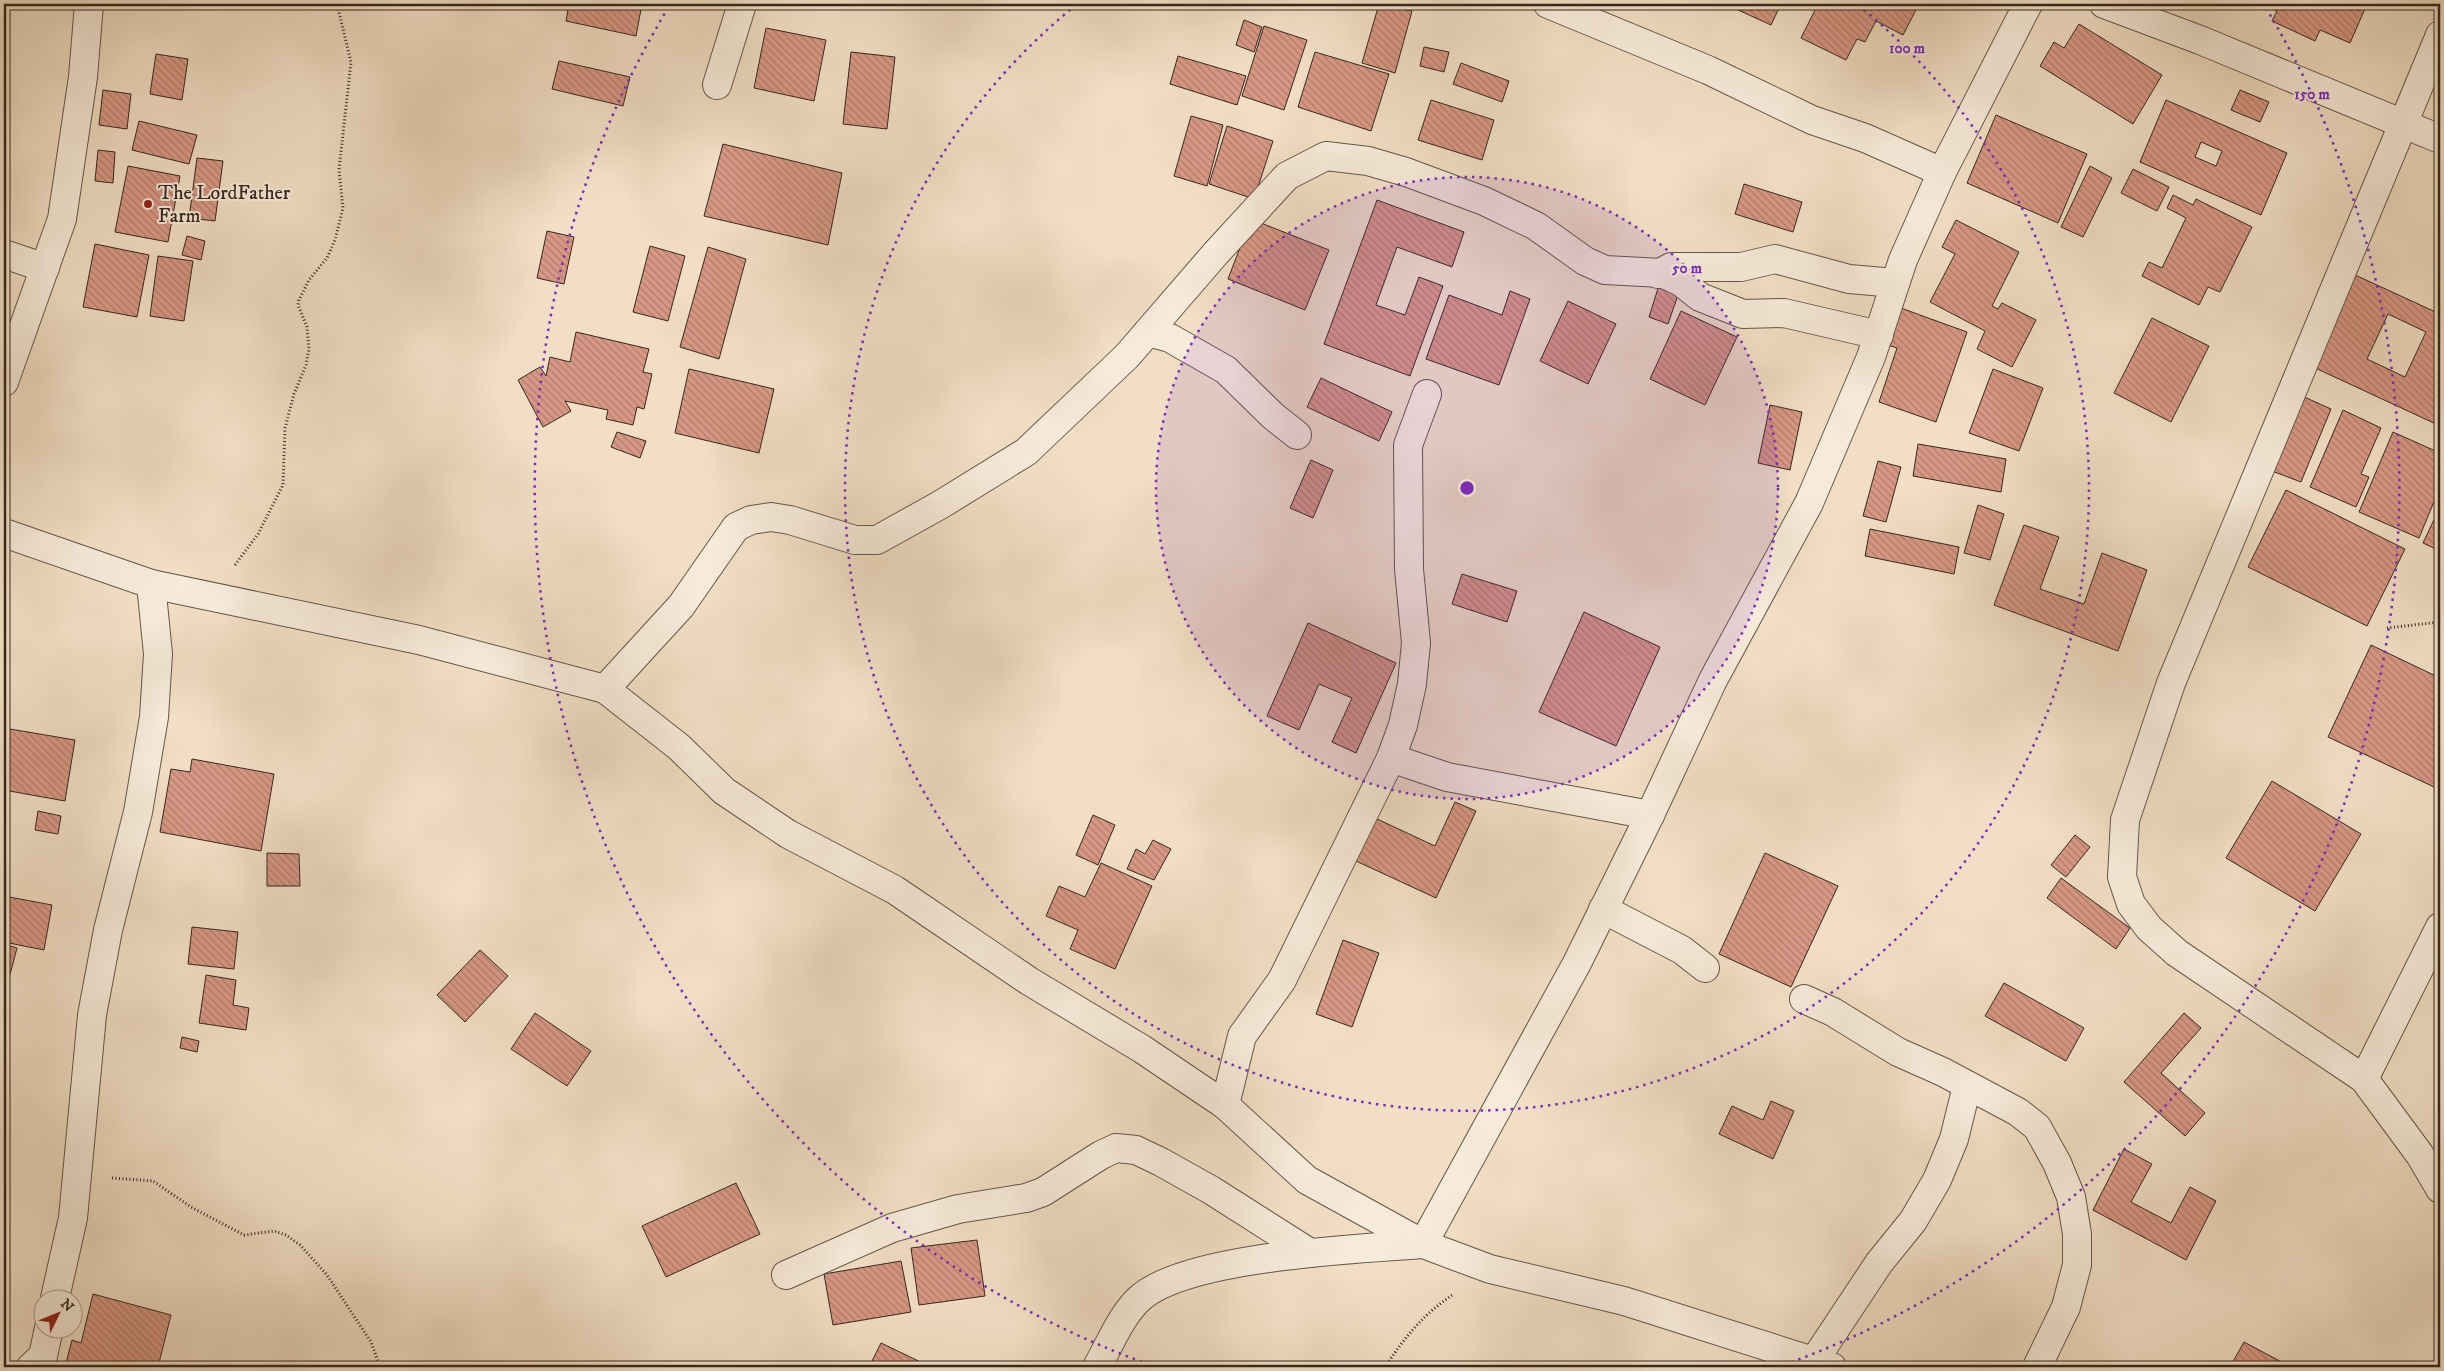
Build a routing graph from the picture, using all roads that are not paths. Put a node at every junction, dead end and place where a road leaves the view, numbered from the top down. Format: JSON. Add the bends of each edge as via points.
{"nodes":[{"id":1,"x":89,"y":4,"type":"edge"},
{"id":2,"x":742,"y":4,"type":"edge"},
{"id":3,"x":1548,"y":4,"type":"edge"},
{"id":4,"x":2028,"y":4,"type":"edge"},
{"id":5,"x":2104,"y":4,"type":"edge"},
{"id":6,"x":2440,"y":35,"type":"edge"},
{"id":7,"x":717,"y":85,"type":"dead end"},
{"id":8,"x":2402,"y":123,"type":"junction"},
{"id":9,"x":2440,"y":139,"type":"edge"},
{"id":10,"x":1942,"y":172,"type":"junction"},
{"id":11,"x":4,"y":254,"type":"edge"},
{"id":12,"x":45,"y":268,"type":"junction"},
{"id":13,"x":1658,"y":274,"type":"junction"},
{"id":14,"x":1895,"y":283,"type":"junction"},
{"id":15,"x":1148,"y":332,"type":"junction"},
{"id":16,"x":1879,"y":335,"type":"junction"},
{"id":17,"x":4,"y":382,"type":"edge"},
{"id":18,"x":1427,"y":394,"type":"dead end"},
{"id":19,"x":1297,"y":435,"type":"dead end"},
{"id":20,"x":4,"y":533,"type":"edge"},
{"id":21,"x":151,"y":584,"type":"junction"},
{"id":22,"x":606,"y":689,"type":"junction"},
{"id":23,"x":1391,"y":758,"type":"junction"},
{"id":24,"x":1650,"y":815,"type":"junction"},
{"id":25,"x":1603,"y":909,"type":"junction"},
{"id":26,"x":2440,"y":927,"type":"edge"},
{"id":27,"x":1705,"y":968,"type":"dead end"},
{"id":28,"x":1804,"y":999,"type":"dead end"},
{"id":29,"x":2364,"y":1080,"type":"junction"},
{"id":30,"x":1967,"y":1086,"type":"junction"},
{"id":31,"x":1225,"y":1105,"type":"junction"},
{"id":32,"x":2440,"y":1189,"type":"edge"},
{"id":33,"x":1423,"y":1244,"type":"junction"},
{"id":34,"x":1310,"y":1254,"type":"junction"},
{"id":35,"x":786,"y":1275,"type":"dead end"},
{"id":36,"x":57,"y":1288,"type":"edge"},
{"id":37,"x":47,"y":1338,"type":"edge"},
{"id":38,"x":1780,"y":1359,"type":"edge"},
{"id":39,"x":1823,"y":1364,"type":"edge"},
{"id":40,"x":31,"y":1367,"type":"edge"},
{"id":41,"x":1097,"y":1367,"type":"edge"},
{"id":42,"x":2037,"y":1367,"type":"edge"}],
"edges":[{"from":1,"to":12,"type":"street","via":[[83,77],[62,219]]},
{"from":2,"to":7,"type":"street"},
{"from":3,"to":10,"type":"street","via":[[1708,70],[1812,120],[1865,138]]},
{"from":4,"to":10,"type":"street"},
{"from":5,"to":8,"type":"street"},
{"from":6,"to":8,"type":"street"},
{"from":8,"to":9,"type":"street"},
{"from":8,"to":29,"type":"street","via":[[2171,683],[2125,820],[2122,877],[2131,904],[2149,928],[2177,953]]},
{"from":10,"to":14,"type":"street"},
{"from":11,"to":12,"type":"street"},
{"from":12,"to":17,"type":"street"},
{"from":13,"to":14,"type":"street","via":[[1671,267],[1740,267],[1775,259],[1849,279]]},
{"from":13,"to":15,"type":"street","via":[[1605,270],[1585,261],[1536,226],[1484,201],[1368,160],[1326,156],[1287,176]]},
{"from":13,"to":16,"type":"street","via":[[1681,282],[1700,297],[1743,314],[1784,313]]},
{"from":14,"to":16,"type":"street"},
{"from":15,"to":19,"type":"street","via":[[1170,338],[1226,370]]},
{"from":15,"to":22,"type":"street","via":[[1026,452],[877,540],[855,540],[771,517],[750,520],[736,527],[681,606]]},
{"from":16,"to":24,"type":"street","via":[[1809,503],[1713,680]]},
{"from":18,"to":23,"type":"street","via":[[1408,445],[1409,570],[1416,643],[1412,684],[1403,725]]},
{"from":20,"to":21,"type":"street"},
{"from":21,"to":22,"type":"street","via":[[419,640]]},
{"from":21,"to":36,"type":"street","via":[[158,654],[154,717],[138,812],[108,930],[92,1015],[79,1176]]},
{"from":22,"to":31,"type":"street","via":[[679,746],[724,791],[788,834],[894,890],[1029,981],[1142,1049]]},
{"from":23,"to":24,"type":"street","via":[[1447,777]]},
{"from":23,"to":31,"type":"street","via":[[1282,980],[1242,1036]]},
{"from":24,"to":25,"type":"street"},
{"from":25,"to":27,"type":"street","via":[[1666,941]]},
{"from":25,"to":33,"type":"street","via":[[1577,963]]},
{"from":26,"to":29,"type":"street"},
{"from":28,"to":30,"type":"street","via":[[1834,1012],[1898,1052]]},
{"from":29,"to":32,"type":"street","via":[[2415,1148]]},
{"from":30,"to":39,"type":"street","via":[[1954,1139],[1937,1180],[1913,1221],[1879,1263]]},
{"from":30,"to":42,"type":"street","via":[[2018,1112],[2037,1127],[2071,1197],[2077,1234],[2077,1265],[2066,1306]]},
{"from":31,"to":33,"type":"street","via":[[1307,1180]]},
{"from":33,"to":34,"type":"street"},
{"from":33,"to":38,"type":"street","via":[[1490,1269],[1624,1301]]},
{"from":34,"to":35,"type":"street","via":[[1161,1162],[1136,1150],[1116,1148],[1043,1192],[1026,1198],[958,1209],[892,1228]]},
{"from":34,"to":41,"type":"street","via":[[1198,1271],[1158,1285],[1136,1302]]},
{"from":37,"to":40,"type":"street","via":[[43,1356]]},
{"from":38,"to":39,"type":"street"}]}
